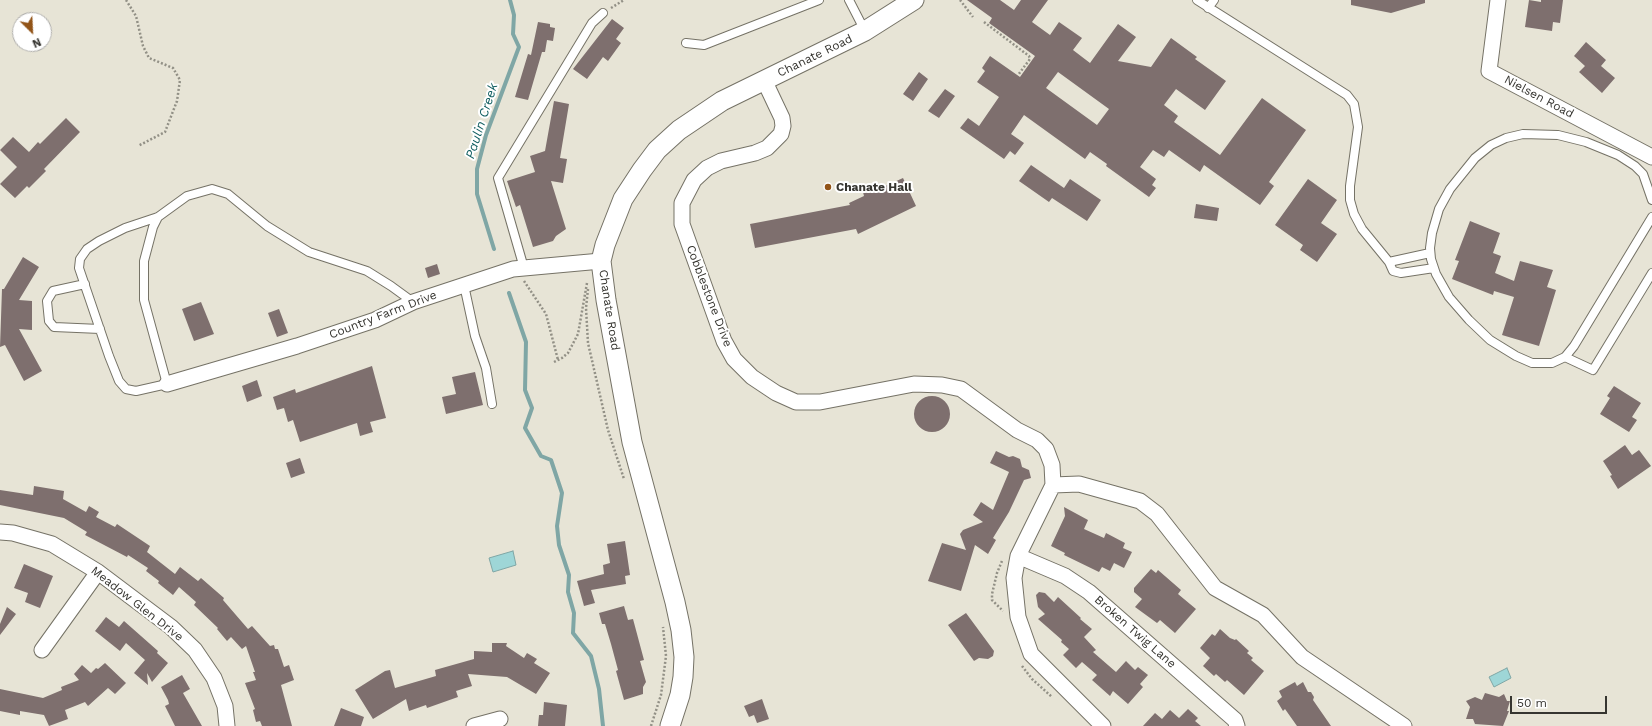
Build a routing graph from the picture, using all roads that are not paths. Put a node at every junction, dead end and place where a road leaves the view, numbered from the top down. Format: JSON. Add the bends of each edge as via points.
{"nodes":[{"id":1,"x":819,"y":0,"type":"edge"},
{"id":2,"x":849,"y":0,"type":"edge"},
{"id":3,"x":914,"y":0,"type":"edge"},
{"id":4,"x":1196,"y":0,"type":"edge"},
{"id":5,"x":1214,"y":0,"type":"edge"},
{"id":6,"x":1498,"y":0,"type":"edge"},
{"id":7,"x":1208,"y":8,"type":"junction"},
{"id":8,"x":603,"y":13,"type":"road end"},
{"id":9,"x":865,"y":31,"type":"junction"},
{"id":10,"x":686,"y":43,"type":"dead end"},
{"id":11,"x":764,"y":80,"type":"junction"},
{"id":12,"x":1652,"y":157,"type":"edge"},
{"id":13,"x":1652,"y":200,"type":"edge"},
{"id":14,"x":158,"y":217,"type":"junction"},
{"id":15,"x":1652,"y":217,"type":"edge"},
{"id":16,"x":1430,"y":253,"type":"junction"},
{"id":17,"x":601,"y":261,"type":"junction"},
{"id":18,"x":1389,"y":262,"type":"junction"},
{"id":19,"x":1434,"y":268,"type":"junction"},
{"id":20,"x":522,"y":273,"type":"junction"},
{"id":21,"x":1652,"y":273,"type":"edge"},
{"id":22,"x":86,"y":284,"type":"junction"},
{"id":23,"x":464,"y":285,"type":"junction"},
{"id":24,"x":413,"y":302,"type":"junction"},
{"id":25,"x":100,"y":329,"type":"junction"},
{"id":26,"x":1565,"y":357,"type":"junction"},
{"id":27,"x":167,"y":384,"type":"junction"},
{"id":28,"x":492,"y":404,"type":"dead end"},
{"id":29,"x":1053,"y":485,"type":"junction"},
{"id":30,"x":0,"y":532,"type":"edge"},
{"id":31,"x":1018,"y":556,"type":"junction"},
{"id":32,"x":98,"y":572,"type":"junction"},
{"id":33,"x":42,"y":650,"type":"dead end"},
{"id":34,"x":500,"y":719,"type":"dead end"},
{"id":35,"x":227,"y":726,"type":"edge"},
{"id":36,"x":474,"y":726,"type":"edge"},
{"id":37,"x":670,"y":726,"type":"edge"},
{"id":38,"x":1103,"y":726,"type":"edge"},
{"id":39,"x":1237,"y":726,"type":"edge"},
{"id":40,"x":1404,"y":726,"type":"edge"}],
"edges":[{"from":1,"to":10,"type":"lane","via":[[704,45]]},
{"from":2,"to":9,"type":"lane"},
{"from":3,"to":9,"type":"street","name":"Chanate Road"},
{"from":4,"to":7,"type":"lane"},
{"from":5,"to":7,"type":"lane"},
{"from":6,"to":12,"type":"street","name":"Nielsen Road","via":[[1489,71]]},
{"from":7,"to":18,"type":"lane","via":[[1347,95],[1354,104],[1358,127],[1350,200],[1362,229]]},
{"from":8,"to":20,"type":"lane","via":[[588,30],[498,178]]},
{"from":9,"to":11,"type":"street","name":"Chanate Road"},
{"from":11,"to":17,"type":"street","name":"Chanate Road","via":[[722,100],[678,130],[656,150],[622,199]]},
{"from":11,"to":29,"type":"street","name":"Cobblestone Drive","via":[[782,118],[781,134],[767,148],[707,168],[694,180],[682,203],[682,224],[724,341],[734,359],[752,377],[776,393],[796,402],[820,402],[914,384],[961,389],[1011,426],[1042,444],[1052,465]]},
{"from":13,"to":16,"type":"lane","via":[[1643,174],[1618,156],[1586,142],[1558,136],[1523,134],[1491,145],[1475,158],[1450,189],[1439,209],[1432,233]]},
{"from":14,"to":22,"type":"lane","via":[[125,228],[94,244],[80,259],[80,268]]},
{"from":14,"to":24,"type":"lane","via":[[182,199],[212,190],[228,194],[267,226],[309,252],[367,271]]},
{"from":14,"to":27,"type":"lane","via":[[144,261],[144,300]]},
{"from":15,"to":26,"type":"lane"},
{"from":16,"to":18,"type":"lane"},
{"from":16,"to":19,"type":"lane"},
{"from":17,"to":20,"type":"street","name":"Country Farm Drive"},
{"from":17,"to":37,"type":"street","name":"Chanate Road","via":[[632,442],[681,630],[683,677]]},
{"from":18,"to":19,"type":"lane","via":[[1393,271],[1401,274]]},
{"from":19,"to":26,"type":"lane","via":[[1449,297],[1490,340],[1532,363],[1552,363]]},
{"from":20,"to":23,"type":"street","name":"Country Farm Drive","via":[[513,269]]},
{"from":21,"to":26,"type":"lane","via":[[1593,370]]},
{"from":22,"to":25,"type":"lane"},
{"from":22,"to":25,"type":"lane","via":[[53,291],[47,301],[49,321],[54,327]]},
{"from":23,"to":24,"type":"street","name":"Country Farm Drive"},
{"from":23,"to":28,"type":"lane","via":[[475,336],[486,368]]},
{"from":24,"to":27,"type":"street","name":"Country Farm Drive","via":[[375,320]]},
{"from":25,"to":27,"type":"lane","via":[[120,381],[126,389],[136,391]]},
{"from":29,"to":31,"type":"street","name":"Cobblestone Drive"},
{"from":29,"to":40,"type":"street","via":[[1079,484],[1140,502],[1157,514],[1215,588],[1263,615],[1302,657]]},
{"from":30,"to":32,"type":"street","name":"Meadow Glen Drive","via":[[52,544]]},
{"from":31,"to":38,"type":"street","name":"Cobblestone Drive","via":[[1014,578],[1018,617],[1031,654]]},
{"from":31,"to":39,"type":"street","name":"Broken Twig Lane","via":[[1065,576],[1089,592],[1235,720]]},
{"from":32,"to":33,"type":"street"},
{"from":32,"to":35,"type":"street","name":"Meadow Glen Drive","via":[[171,627],[195,650],[214,678],[225,706]]},
{"from":34,"to":36,"type":"street"}]}
